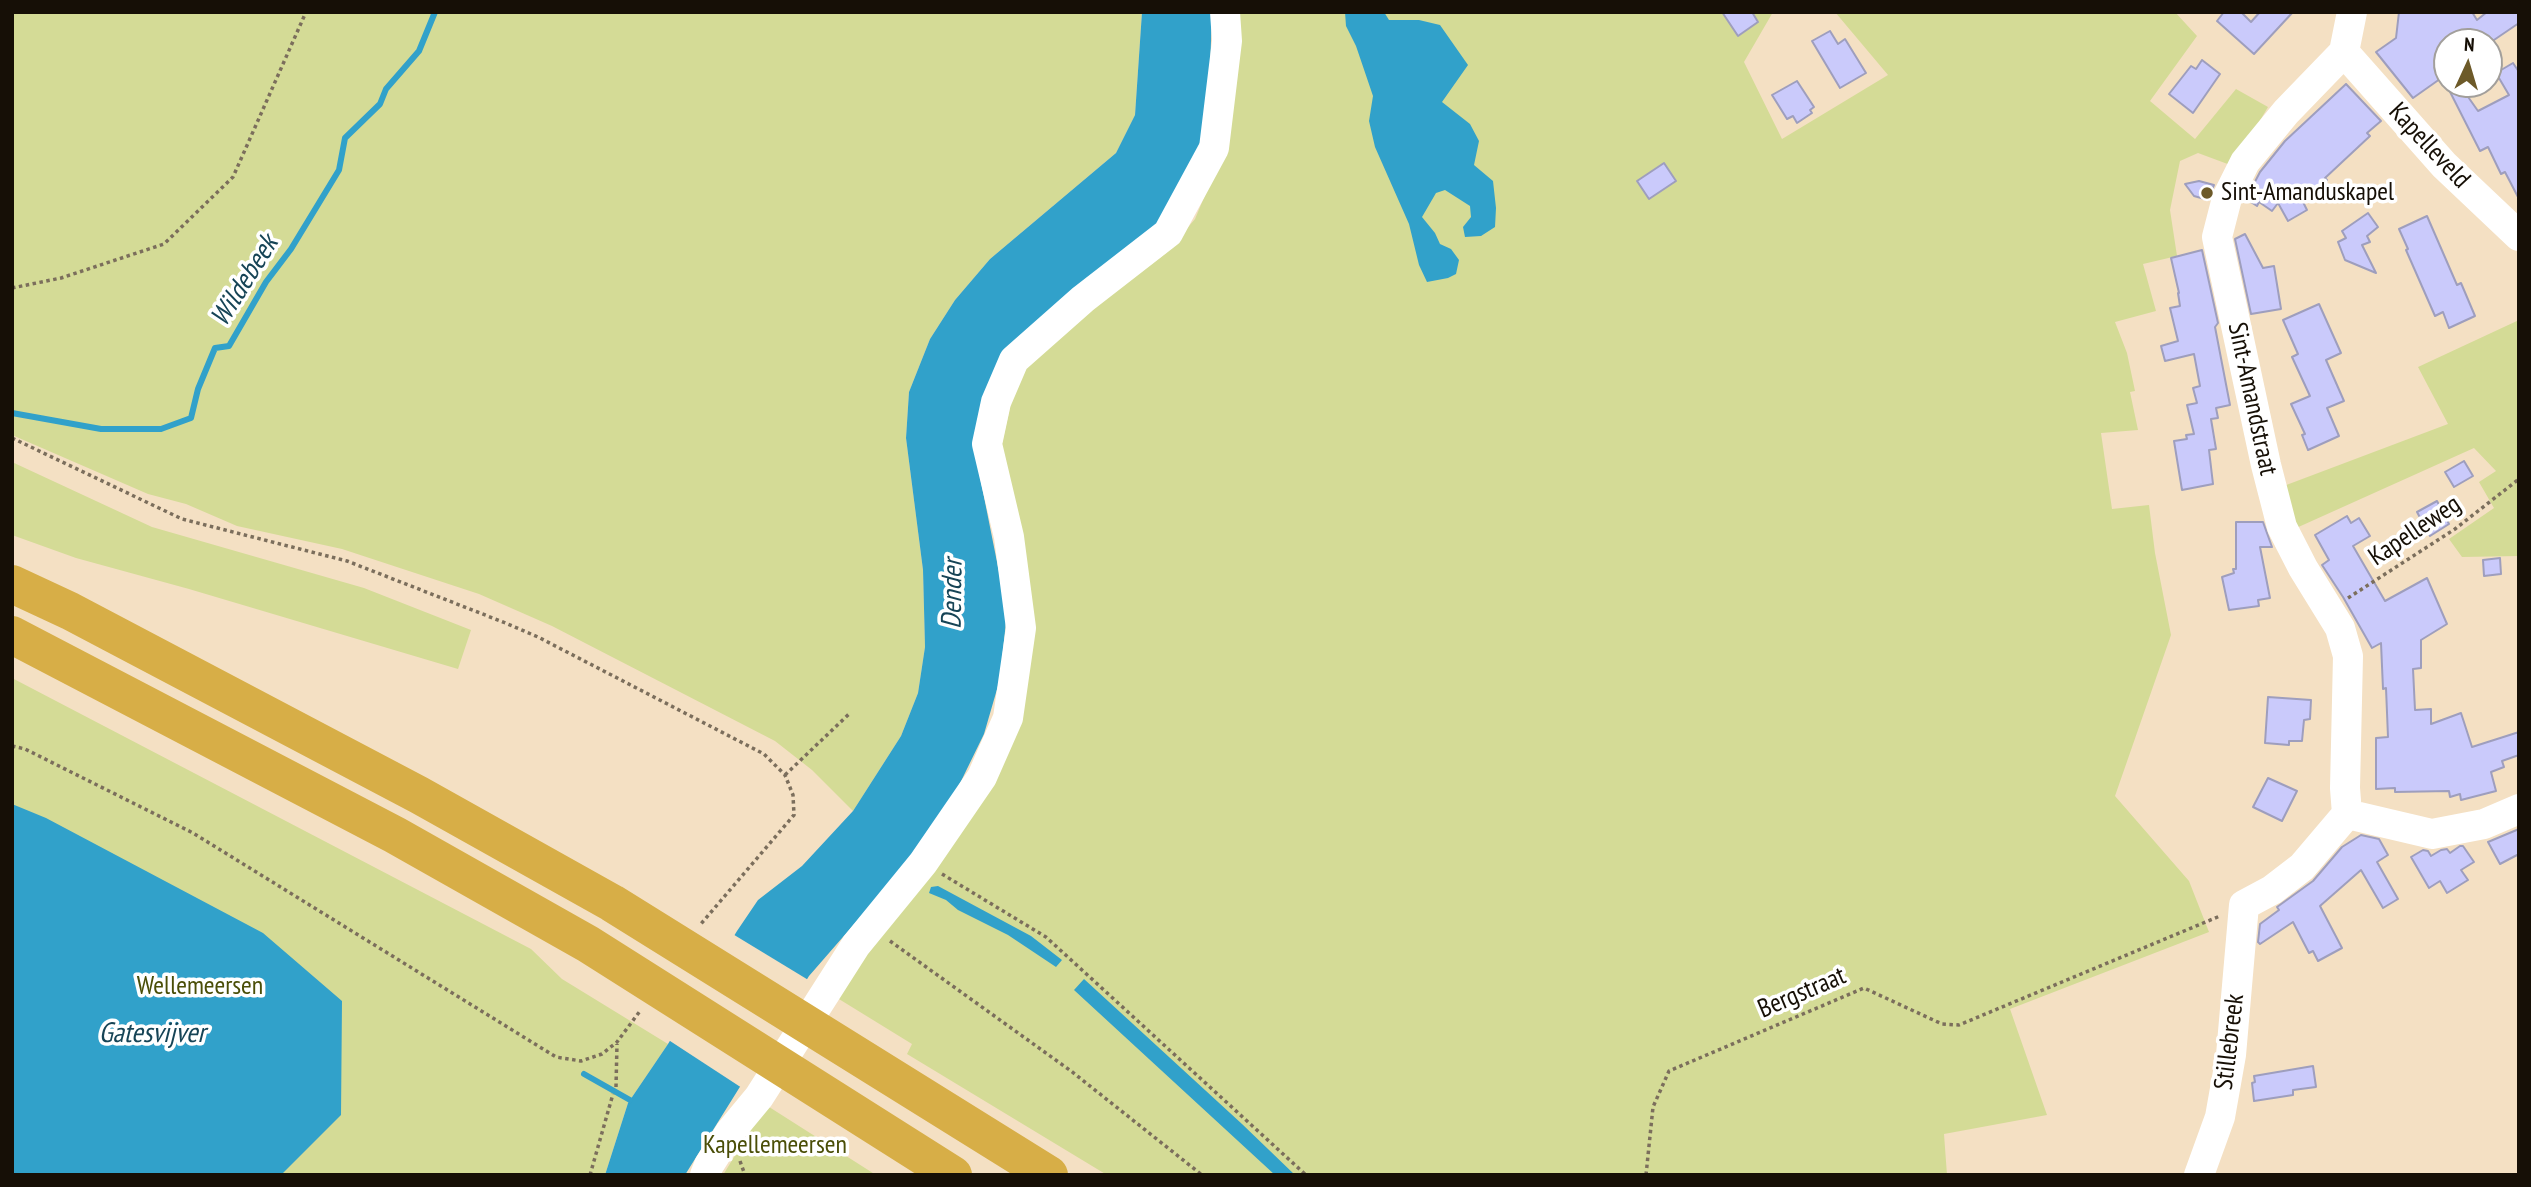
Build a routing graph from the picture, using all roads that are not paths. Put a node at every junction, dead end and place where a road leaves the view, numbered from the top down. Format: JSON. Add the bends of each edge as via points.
{"nodes":[{"id":1,"x":1225,"y":12,"type":"edge"},
{"id":2,"x":2352,"y":12,"type":"edge"},
{"id":3,"x":2344,"y":51,"type":"junction"},
{"id":4,"x":2519,"y":236,"type":"edge"},
{"id":5,"x":12,"y":584,"type":"edge"},
{"id":6,"x":12,"y":635,"type":"edge"},
{"id":7,"x":2519,"y":809,"type":"edge"},
{"id":8,"x":2347,"y":814,"type":"junction"},
{"id":9,"x":705,"y":1175,"type":"edge"},
{"id":10,"x":953,"y":1175,"type":"edge"},
{"id":11,"x":1049,"y":1175,"type":"edge"},
{"id":12,"x":2199,"y":1175,"type":"edge"}],
"edges":[{"from":1,"to":9,"type":"street","via":[[1227,41],[1214,148],[1168,233],[1014,360],[996,402],[987,444],[1009,537],[1021,628],[1008,718],[982,777],[923,863],[856,944]]},
{"from":2,"to":3,"type":"street"},
{"from":3,"to":4,"type":"street","name":"Kapelleveld","via":[[2444,165]]},
{"from":3,"to":8,"type":"street","name":"Sint-Amandstraat","via":[[2245,162],[2227,198],[2217,237],[2282,527],[2340,628],[2348,656]]},
{"from":5,"to":11,"type":"highway","via":[[419,795],[612,903]]},
{"from":6,"to":10,"type":"highway","via":[[395,835],[588,944]]},
{"from":7,"to":8,"type":"street","via":[[2484,824],[2432,834]]},
{"from":8,"to":12,"type":"street","name":"Stillebreek","via":[[2302,867],[2244,905],[2231,1055],[2220,1117]]}]}
